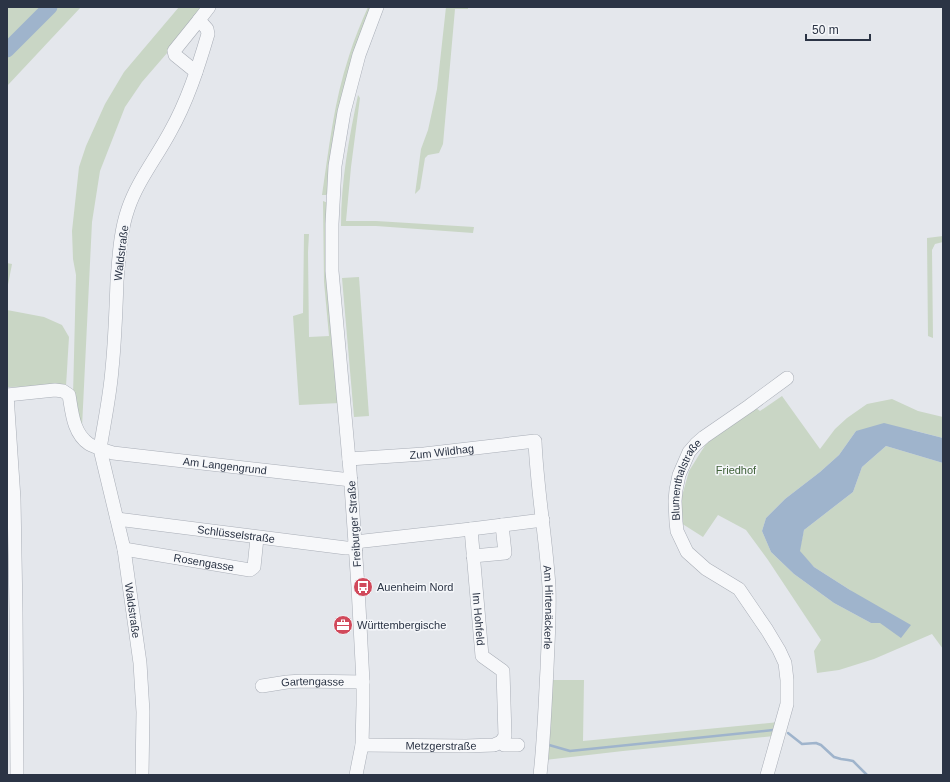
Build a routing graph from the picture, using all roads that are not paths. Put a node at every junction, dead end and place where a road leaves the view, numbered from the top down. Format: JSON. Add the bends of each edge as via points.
{"nodes":[{"id":1,"x":209,"y":7,"type":"edge"},
{"id":2,"x":377,"y":7,"type":"edge"},
{"id":3,"x":199,"y":20,"type":"junction"},
{"id":4,"x":196,"y":72,"type":"junction"},
{"id":5,"x":787,"y":378,"type":"dead end"},
{"id":6,"x":7,"y":395,"type":"edge"},
{"id":7,"x":535,"y":441,"type":"joint"},
{"id":8,"x":100,"y":449,"type":"junction"},
{"id":9,"x":349,"y":459,"type":"junction"},
{"id":10,"x":351,"y":480,"type":"junction"},
{"id":11,"x":10,"y":501,"type":"edge"},
{"id":12,"x":117,"y":519,"type":"junction"},
{"id":13,"x":543,"y":520,"type":"junction"},
{"id":14,"x":502,"y":525,"type":"junction"},
{"id":15,"x":471,"y":529,"type":"junction"},
{"id":16,"x":257,"y":538,"type":"junction"},
{"id":17,"x":355,"y":545,"type":"junction"},
{"id":18,"x":124,"y":549,"type":"junction"},
{"id":19,"x":473,"y":556,"type":"junction"},
{"id":20,"x":7,"y":600,"type":"edge"},
{"id":21,"x":16,"y":612,"type":"junction"},
{"id":22,"x":363,"y":682,"type":"junction"},
{"id":23,"x":262,"y":686,"type":"dead end"},
{"id":24,"x":500,"y":742,"type":"junction"},
{"id":25,"x":362,"y":745,"type":"junction"},
{"id":26,"x":518,"y":745,"type":"dead end"},
{"id":27,"x":17,"y":775,"type":"edge"},
{"id":28,"x":142,"y":775,"type":"edge"},
{"id":29,"x":356,"y":775,"type":"edge"},
{"id":30,"x":540,"y":775,"type":"edge"},
{"id":31,"x":766,"y":775,"type":"edge"}],
"edges":[{"from":1,"to":3,"type":"street"},
{"from":2,"to":9,"type":"street","name":"Freiburger Straße","via":[[358,55],[344,112],[335,166],[332,271]]},
{"from":3,"to":4,"type":"street","name":"Waldstraße","via":[[208,34]]},
{"from":3,"to":4,"type":"street","via":[[174,51],[175,55]]},
{"from":4,"to":8,"type":"street","name":"Waldstraße","via":[[179,114],[128,208],[120,241],[112,369]]},
{"from":5,"to":31,"type":"street","name":"Blumenthalstraße","via":[[696,444],[689,452],[681,470],[675,501],[677,531],[688,552],[706,569],[739,589],[767,630],[785,663],[787,704]]},
{"from":6,"to":8,"type":"street","via":[[63,391],[69,395],[75,425],[80,435]]},
{"from":6,"to":11,"type":"street"},
{"from":7,"to":9,"type":"street","name":"Zum Wildhag","via":[[424,454]]},
{"from":7,"to":13,"type":"street","name":"Am Hirtenäckerle"},
{"from":8,"to":10,"type":"street","name":"Am Langengrund","via":[[113,453]]},
{"from":8,"to":12,"type":"street","name":"Waldstraße"},
{"from":9,"to":10,"type":"street","name":"Freiburger Straße"},
{"from":10,"to":17,"type":"street","name":"Freiburger Straße"},
{"from":11,"to":21,"type":"street"},
{"from":12,"to":16,"type":"street","name":"Schlüsselstraße"},
{"from":12,"to":18,"type":"street","name":"Waldstraße"},
{"from":13,"to":14,"type":"street"},
{"from":13,"to":30,"type":"street","name":"Am Hirtenäckerle","via":[[549,587],[549,626]]},
{"from":14,"to":15,"type":"street"},
{"from":14,"to":19,"type":"street","via":[[505,553]]},
{"from":15,"to":17,"type":"street"},
{"from":15,"to":19,"type":"street","name":"Im Hohfeld"},
{"from":16,"to":17,"type":"street","name":"Schlüsselstraße","via":[[346,548]]},
{"from":16,"to":18,"type":"street","name":"Rosengasse","via":[[254,567],[250,570]]},
{"from":17,"to":22,"type":"street","name":"Freiburger Straße"},
{"from":18,"to":28,"type":"street","name":"Waldstraße","via":[[141,676]]},
{"from":19,"to":24,"type":"street","name":"Im Hohfeld","via":[[482,656],[504,670],[505,736]]},
{"from":20,"to":21,"type":"street"},
{"from":21,"to":27,"type":"street"},
{"from":22,"to":23,"type":"street","name":"Gartengasse","via":[[302,681]]},
{"from":22,"to":25,"type":"street","name":"Freiburger Straße"},
{"from":24,"to":25,"type":"street","name":"Metzgerstraße","via":[[494,745],[466,746]]},
{"from":24,"to":26,"type":"street","name":"Metzgerstraße","via":[[504,746]]},
{"from":25,"to":29,"type":"street","name":"Freiburger Straße"}]}
